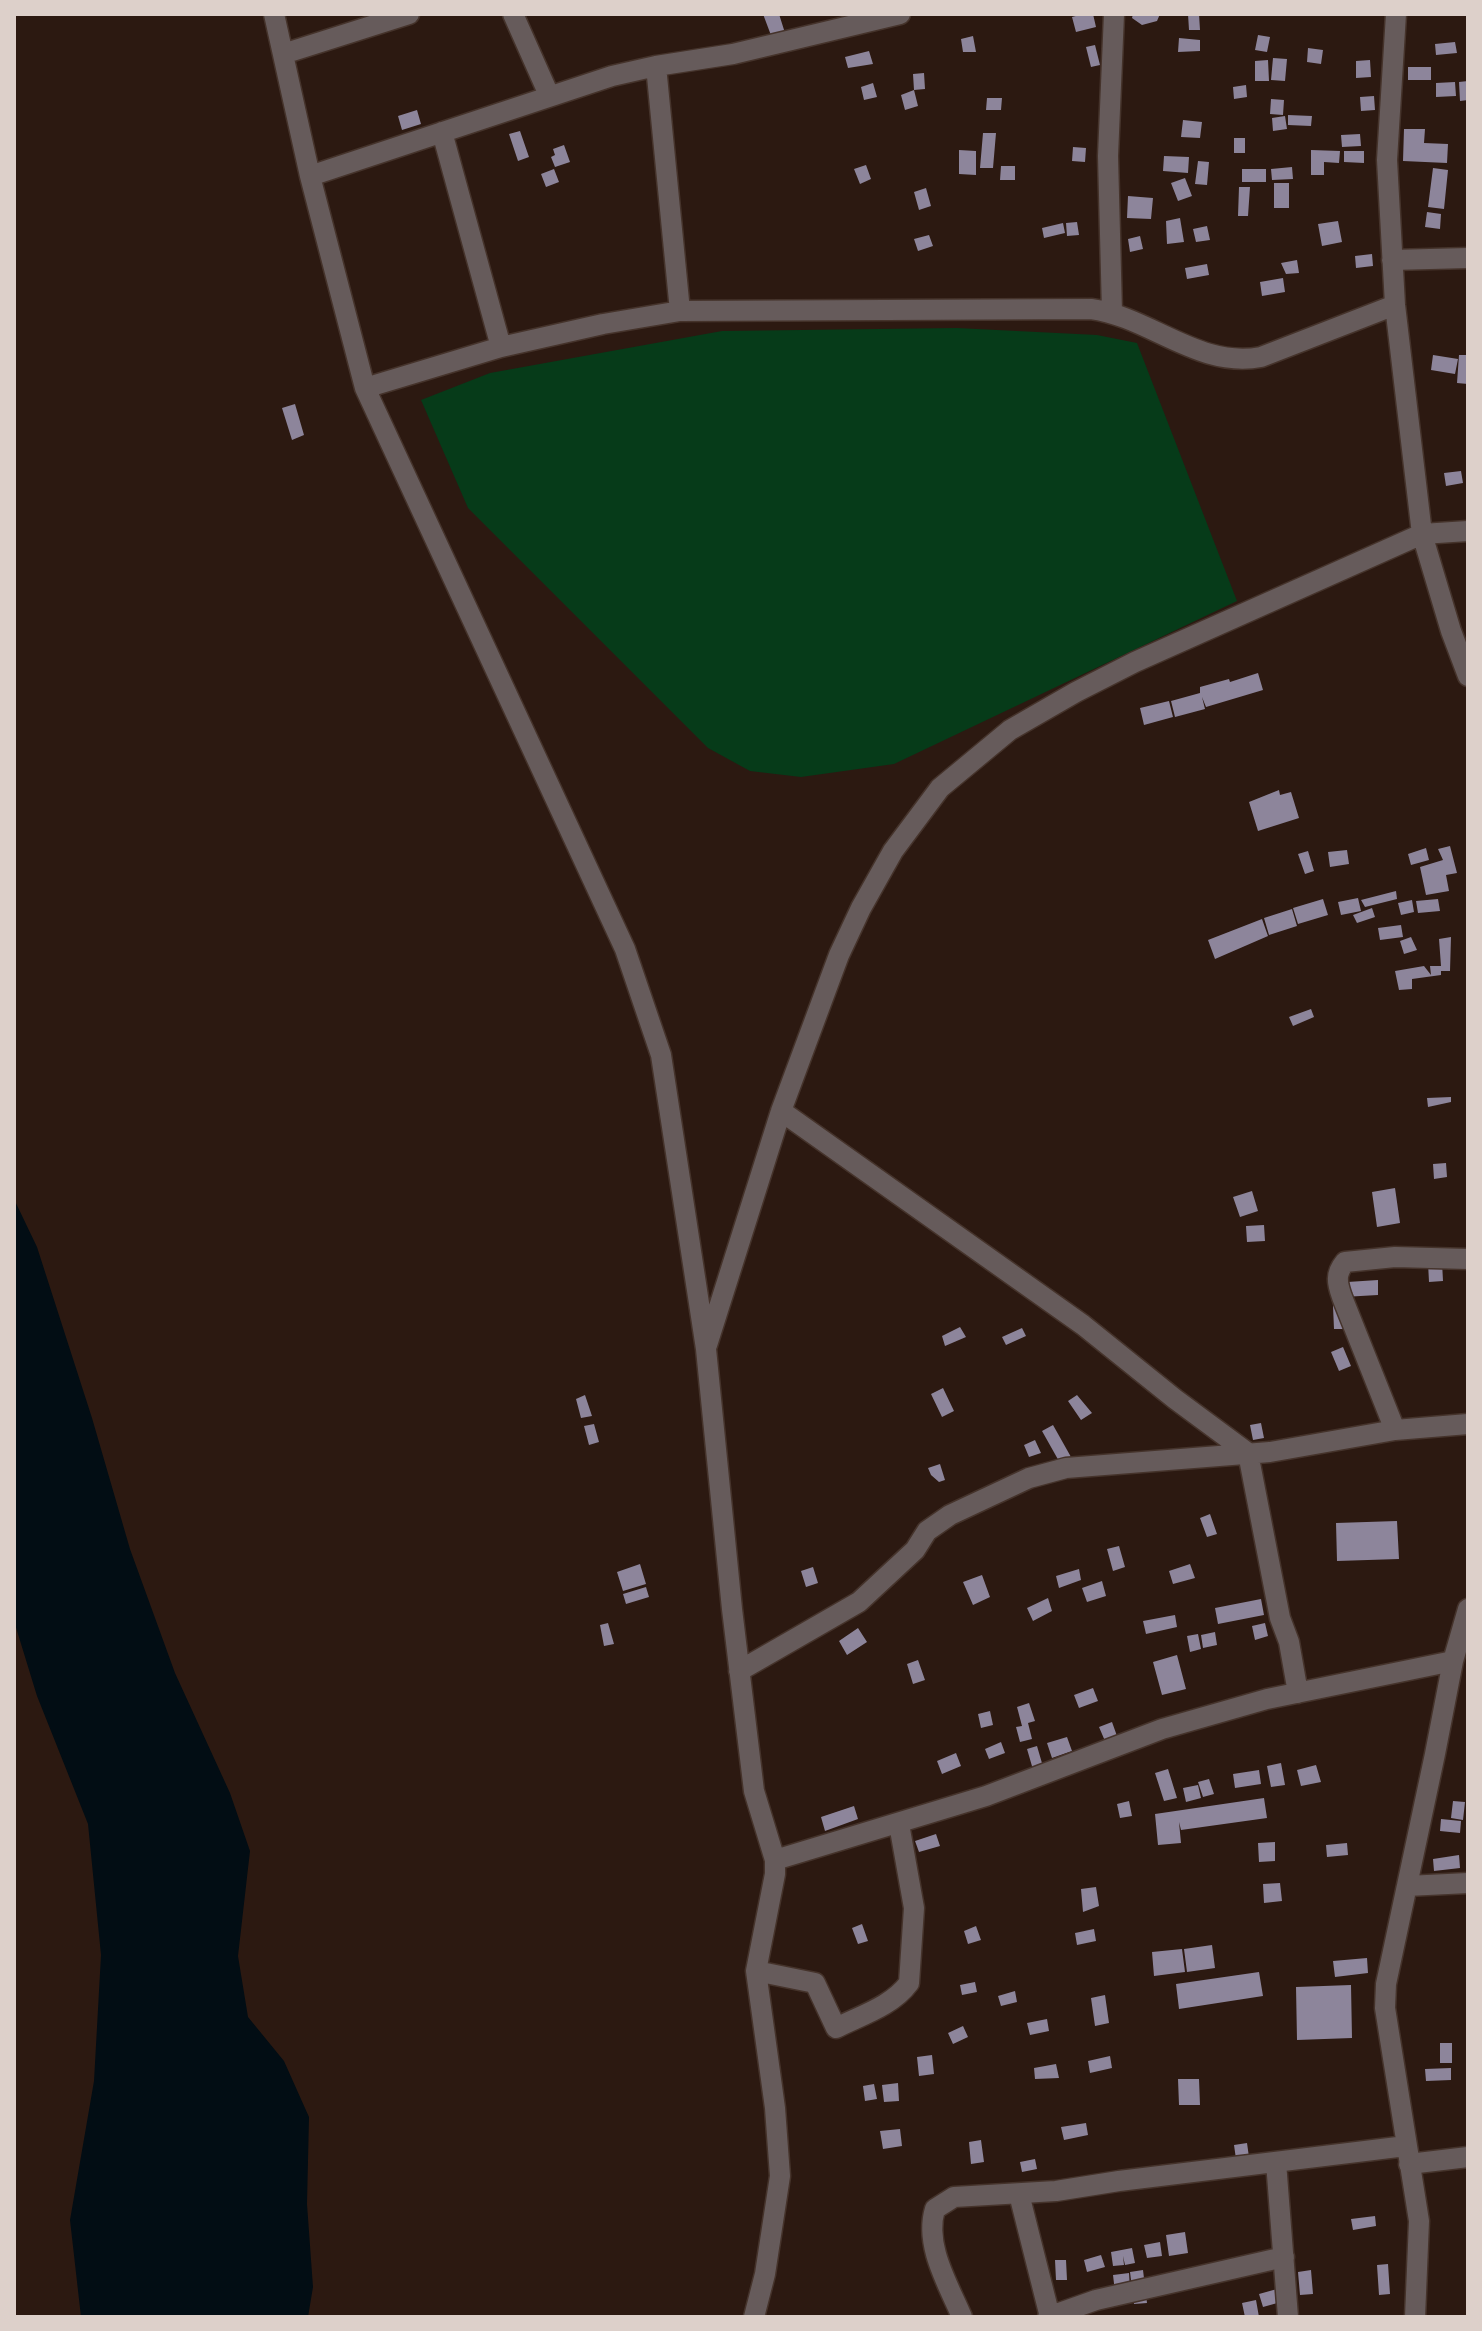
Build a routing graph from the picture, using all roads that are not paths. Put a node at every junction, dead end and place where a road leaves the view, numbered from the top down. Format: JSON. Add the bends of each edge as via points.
{"nodes":[{"id":1,"x":274,"y":14,"type":"edge"},
{"id":2,"x":409,"y":14,"type":"edge"},
{"id":3,"x":513,"y":14,"type":"edge"},
{"id":4,"x":900,"y":14,"type":"edge"},
{"id":5,"x":1114,"y":14,"type":"edge"},
{"id":6,"x":1396,"y":14,"type":"edge"},
{"id":7,"x":868,"y":17,"type":"edge"},
{"id":8,"x":283,"y":54,"type":"junction"},
{"id":9,"x":656,"y":66,"type":"junction"},
{"id":10,"x":549,"y":95,"type":"junction"},
{"id":11,"x":442,"y":132,"type":"junction"},
{"id":12,"x":310,"y":176,"type":"junction"},
{"id":13,"x":1468,"y":258,"type":"edge"},
{"id":14,"x":1392,"y":260,"type":"junction"},
{"id":15,"x":1395,"y":305,"type":"junction"},
{"id":16,"x":680,"y":311,"type":"junction"},
{"id":17,"x":1112,"y":312,"type":"junction"},
{"id":18,"x":501,"y":347,"type":"junction"},
{"id":19,"x":365,"y":388,"type":"junction"},
{"id":20,"x":1468,"y":531,"type":"edge"},
{"id":21,"x":1422,"y":534,"type":"junction"},
{"id":22,"x":1468,"y":676,"type":"edge"},
{"id":23,"x":781,"y":1111,"type":"junction"},
{"id":24,"x":1468,"y":1259,"type":"edge"},
{"id":25,"x":706,"y":1349,"type":"junction"},
{"id":26,"x":1468,"y":1424,"type":"edge"},
{"id":27,"x":1395,"y":1430,"type":"junction"},
{"id":28,"x":1248,"y":1453,"type":"junction"},
{"id":29,"x":1468,"y":1609,"type":"edge"},
{"id":30,"x":1453,"y":1661,"type":"junction"},
{"id":31,"x":739,"y":1671,"type":"junction"},
{"id":32,"x":1298,"y":1693,"type":"junction"},
{"id":33,"x":899,"y":1824,"type":"junction"},
{"id":34,"x":775,"y":1860,"type":"junction"},
{"id":35,"x":1468,"y":1883,"type":"edge"},
{"id":36,"x":1407,"y":1886,"type":"junction"},
{"id":37,"x":756,"y":1971,"type":"junction"},
{"id":38,"x":1408,"y":2155,"type":"junction"},
{"id":39,"x":1468,"y":2157,"type":"edge"},
{"id":40,"x":1276,"y":2162,"type":"junction"},
{"id":41,"x":1019,"y":2194,"type":"junction"},
{"id":42,"x":1284,"y":2257,"type":"junction"},
{"id":43,"x":754,"y":2317,"type":"edge"},
{"id":44,"x":962,"y":2317,"type":"edge"},
{"id":45,"x":1049,"y":2317,"type":"edge"},
{"id":46,"x":1288,"y":2317,"type":"edge"},
{"id":47,"x":1415,"y":2317,"type":"edge"}],
"edges":[{"from":1,"to":8,"type":"street"},
{"from":2,"to":8,"type":"street"},
{"from":3,"to":10,"type":"street"},
{"from":4,"to":7,"type":"street"},
{"from":5,"to":17,"type":"street","via":[[1108,156]]},
{"from":6,"to":14,"type":"street","via":[[1387,160]]},
{"from":7,"to":9,"type":"street","via":[[733,54]]},
{"from":8,"to":12,"type":"street"},
{"from":9,"to":10,"type":"street"},
{"from":9,"to":16,"type":"street"},
{"from":10,"to":11,"type":"street"},
{"from":11,"to":12,"type":"street"},
{"from":11,"to":18,"type":"street"},
{"from":12,"to":19,"type":"street"},
{"from":13,"to":14,"type":"street"},
{"from":14,"to":15,"type":"street"},
{"from":15,"to":17,"type":"street","via":[[1246,360],[1214,358]]},
{"from":15,"to":21,"type":"street"},
{"from":16,"to":17,"type":"street"},
{"from":16,"to":18,"type":"street"},
{"from":18,"to":19,"type":"street"},
{"from":19,"to":25,"type":"street","via":[[625,949],[661,1055]]},
{"from":20,"to":21,"type":"street"},
{"from":21,"to":22,"type":"street"},
{"from":21,"to":23,"type":"street","via":[[1076,692],[1010,730],[940,788],[893,851],[861,908]]},
{"from":23,"to":25,"type":"street"},
{"from":23,"to":28,"type":"street","via":[[1083,1325]]},
{"from":24,"to":27,"type":"street","via":[[1395,1257],[1345,1262],[1338,1270],[1342,1297]]},
{"from":25,"to":31,"type":"street"},
{"from":26,"to":27,"type":"street"},
{"from":27,"to":28,"type":"street"},
{"from":28,"to":31,"type":"street","via":[[1066,1468],[1029,1478],[950,1515],[927,1531],[915,1550],[859,1602]]},
{"from":28,"to":32,"type":"street"},
{"from":29,"to":30,"type":"street"},
{"from":30,"to":32,"type":"street"},
{"from":30,"to":36,"type":"street"},
{"from":31,"to":34,"type":"street","via":[[754,1791]]},
{"from":32,"to":33,"type":"street","via":[[1162,1729]]},
{"from":33,"to":34,"type":"street"},
{"from":33,"to":37,"type":"street","via":[[914,1908],[909,1983],[904,1990],[836,2028],[815,1983]]},
{"from":34,"to":37,"type":"street"},
{"from":35,"to":36,"type":"street"},
{"from":36,"to":38,"type":"street","via":[[1385,2008]]},
{"from":37,"to":43,"type":"street","via":[[780,2176]]},
{"from":38,"to":39,"type":"street"},
{"from":38,"to":40,"type":"street"},
{"from":38,"to":47,"type":"street","via":[[1419,2221]]},
{"from":40,"to":41,"type":"street"},
{"from":40,"to":42,"type":"street"},
{"from":41,"to":44,"type":"street","via":[[954,2197],[935,2209],[930,2223],[935,2252]]},
{"from":41,"to":45,"type":"street"},
{"from":42,"to":45,"type":"street","via":[[1096,2300]]},
{"from":42,"to":46,"type":"street"}]}
